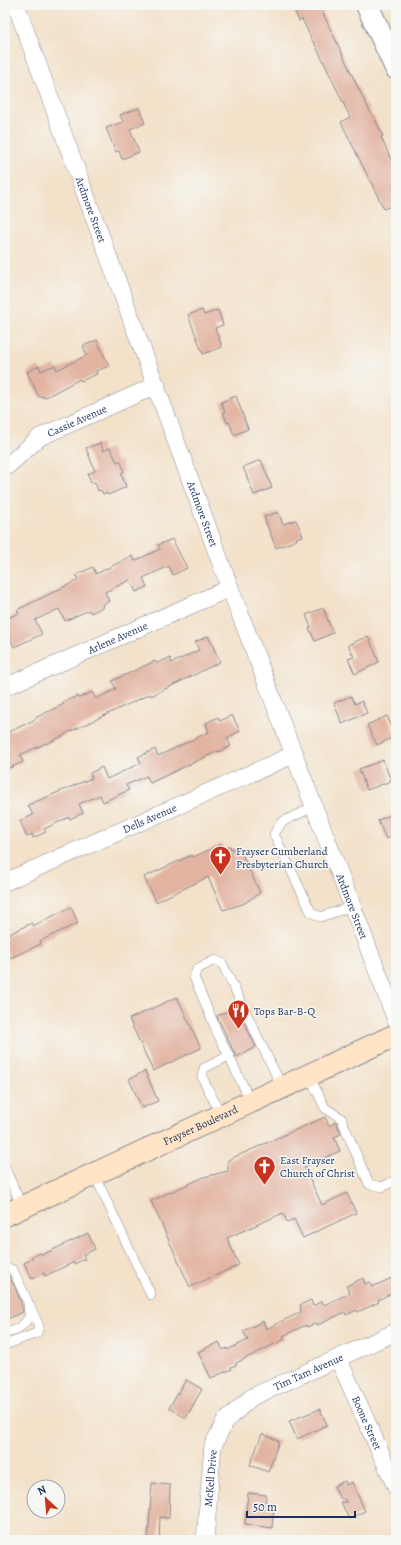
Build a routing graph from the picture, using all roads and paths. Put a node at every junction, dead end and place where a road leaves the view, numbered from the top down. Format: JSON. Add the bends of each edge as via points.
{"nodes":[{"id":1,"x":16,"y":5,"type":"edge"},
{"id":2,"x":367,"y":5,"type":"edge"},
{"id":3,"x":396,"y":68,"type":"edge"},
{"id":4,"x":157,"y":385,"type":"junction"},
{"id":5,"x":5,"y":468,"type":"edge"},
{"id":6,"x":230,"y":588,"type":"junction"},
{"id":7,"x":5,"y":687,"type":"edge"},
{"id":8,"x":295,"y":754,"type":"junction"},
{"id":9,"x":314,"y":806,"type":"junction"},
{"id":10,"x":5,"y":882,"type":"edge"},
{"id":11,"x":352,"y":906,"type":"junction"},
{"id":12,"x":396,"y":1020,"type":"edge"},
{"id":13,"x":396,"y":1035,"type":"edge"},
{"id":14,"x":229,"y":1056,"type":"junction"},
{"id":15,"x":309,"y":1075,"type":"junction"},
{"id":16,"x":282,"y":1087,"type":"junction"},
{"id":17,"x":250,"y":1102,"type":"junction"},
{"id":18,"x":221,"y":1115,"type":"junction"},
{"id":19,"x":5,"y":1168,"type":"edge"},
{"id":20,"x":94,"y":1174,"type":"junction"},
{"id":21,"x":396,"y":1180,"type":"edge"},
{"id":22,"x":14,"y":1211,"type":"edge"},
{"id":23,"x":6,"y":1267,"type":"edge"},
{"id":24,"x":151,"y":1295,"type":"dead end"},
{"id":25,"x":396,"y":1332,"type":"edge"},
{"id":26,"x":5,"y":1333,"type":"edge"},
{"id":27,"x":5,"y":1345,"type":"edge"},
{"id":28,"x":338,"y":1358,"type":"junction"},
{"id":29,"x":226,"y":1420,"type":"joint"},
{"id":30,"x":396,"y":1487,"type":"edge"},
{"id":31,"x":205,"y":1540,"type":"edge"}],
"edges":[{"from":1,"to":4,"type":"street","name":"Ardmore Street"},
{"from":2,"to":3,"type":"street"},
{"from":4,"to":5,"type":"street","name":"Cassie Avenue","via":[[40,437]]},
{"from":4,"to":6,"type":"street","name":"Ardmore Street"},
{"from":6,"to":7,"type":"street","name":"Arlene Avenue"},
{"from":6,"to":8,"type":"street","name":"Ardmore Street"},
{"from":8,"to":9,"type":"street","name":"Ardmore Street"},
{"from":8,"to":10,"type":"street","name":"Dells Avenue"},
{"from":9,"to":11,"type":"street","name":"Ardmore Street"},
{"from":9,"to":11,"type":"lane","via":[[282,822],[274,834],[311,912],[320,917]]},
{"from":11,"to":12,"type":"street","name":"Ardmore Street"},
{"from":13,"to":15,"type":"main road","name":"Frayser Boulevard"},
{"from":14,"to":16,"type":"lane","via":[[194,977],[197,969],[215,960],[222,963]]},
{"from":14,"to":17,"type":"lane"},
{"from":14,"to":18,"type":"lane","via":[[204,1068],[202,1077]]},
{"from":15,"to":16,"type":"main road","name":"Frayser Boulevard"},
{"from":15,"to":21,"type":"lane","via":[[325,1108],[340,1118],[369,1184],[382,1186]]},
{"from":16,"to":17,"type":"main road","name":"Frayser Boulevard"},
{"from":17,"to":18,"type":"main road","name":"Frayser Boulevard"},
{"from":18,"to":20,"type":"main road","name":"Frayser Boulevard"},
{"from":19,"to":22,"type":"lane"},
{"from":20,"to":22,"type":"main road","name":"Frayser Boulevard"},
{"from":20,"to":24,"type":"lane"},
{"from":23,"to":26,"type":"lane","via":[[28,1307],[30,1316],[23,1326]]},
{"from":23,"to":27,"type":"lane","via":[[13,1270],[39,1326],[37,1333]]},
{"from":25,"to":28,"type":"street","name":"Tim Tam Avenue"},
{"from":28,"to":29,"type":"street","name":"Tim Tam Avenue","via":[[252,1397]]},
{"from":28,"to":30,"type":"street","name":"Boone Street"},
{"from":29,"to":31,"type":"street","name":"McKell Drive","via":[[213,1445]]}]}
